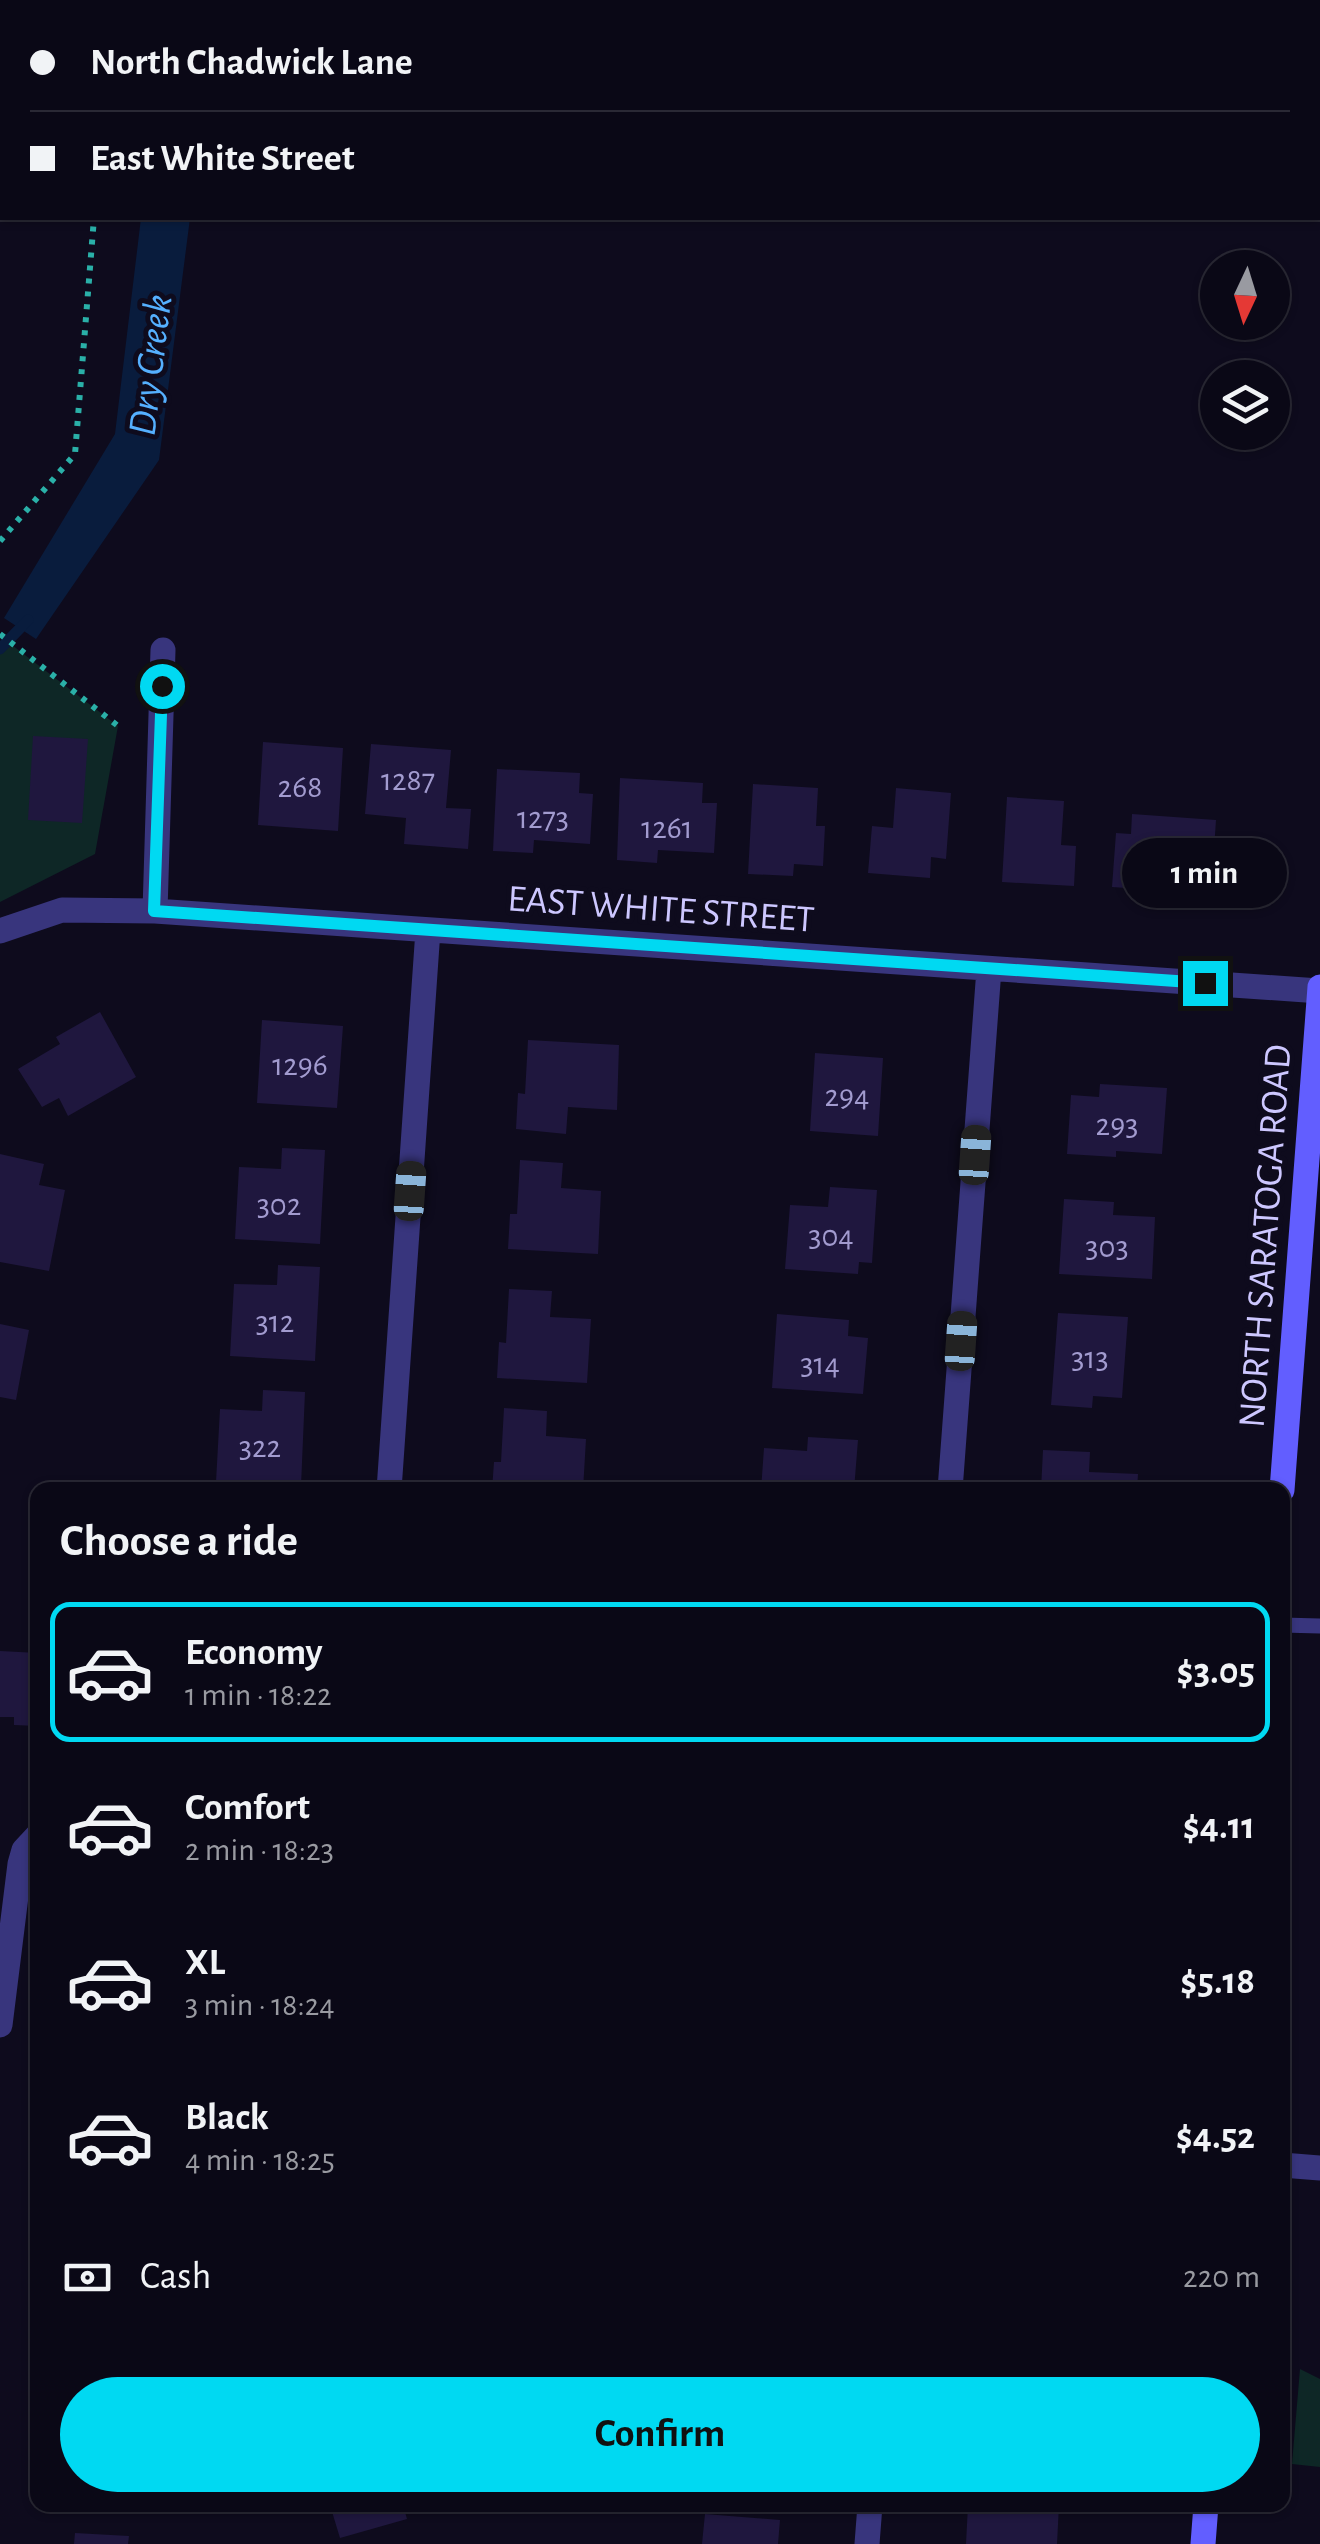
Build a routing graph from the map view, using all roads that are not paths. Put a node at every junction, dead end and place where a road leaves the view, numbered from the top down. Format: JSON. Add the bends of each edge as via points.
{"nodes":[{"id":1,"x":163,"y":650,"type":"dead end"},
{"id":2,"x":154,"y":911,"type":"junction"},
{"id":3,"x":428,"y":930,"type":"junction"},
{"id":4,"x":0,"y":931,"type":"edge"},
{"id":5,"x":989,"y":968,"type":"junction"},
{"id":6,"x":1320,"y":989,"type":"edge"},
{"id":7,"x":390,"y":1482,"type":"edge"},
{"id":8,"x":951,"y":1482,"type":"edge"},
{"id":9,"x":1283,"y":1482,"type":"edge"},
{"id":10,"x":1290,"y":1625,"type":"edge"},
{"id":11,"x":1320,"y":1626,"type":"edge"},
{"id":12,"x":30,"y":1844,"type":"edge"},
{"id":13,"x":0,"y":2025,"type":"edge"},
{"id":14,"x":1290,"y":2166,"type":"edge"},
{"id":15,"x":1320,"y":2168,"type":"edge"},
{"id":16,"x":869,"y":2512,"type":"edge"},
{"id":17,"x":1205,"y":2512,"type":"edge"},
{"id":18,"x":867,"y":2544,"type":"edge"},
{"id":19,"x":1203,"y":2544,"type":"edge"}],
"edges":[{"from":1,"to":2,"type":"street"},
{"from":2,"to":3,"type":"street","name":"EAST WHITE STREET"},
{"from":2,"to":4,"type":"street","name":"EAST WHITE STREET","via":[[62,910]]},
{"from":3,"to":5,"type":"street","name":"EAST WHITE STREET"},
{"from":3,"to":7,"type":"street"},
{"from":5,"to":6,"type":"street","name":"EAST WHITE STREET"},
{"from":5,"to":8,"type":"street"},
{"from":6,"to":9,"type":"main road","name":"NORTH SARATOGA ROAD"},
{"from":10,"to":11,"type":"lane"},
{"from":12,"to":13,"type":"street","via":[[20,1864]]},
{"from":14,"to":15,"type":"street"},
{"from":16,"to":18,"type":"street"},
{"from":17,"to":19,"type":"main road"}]}
